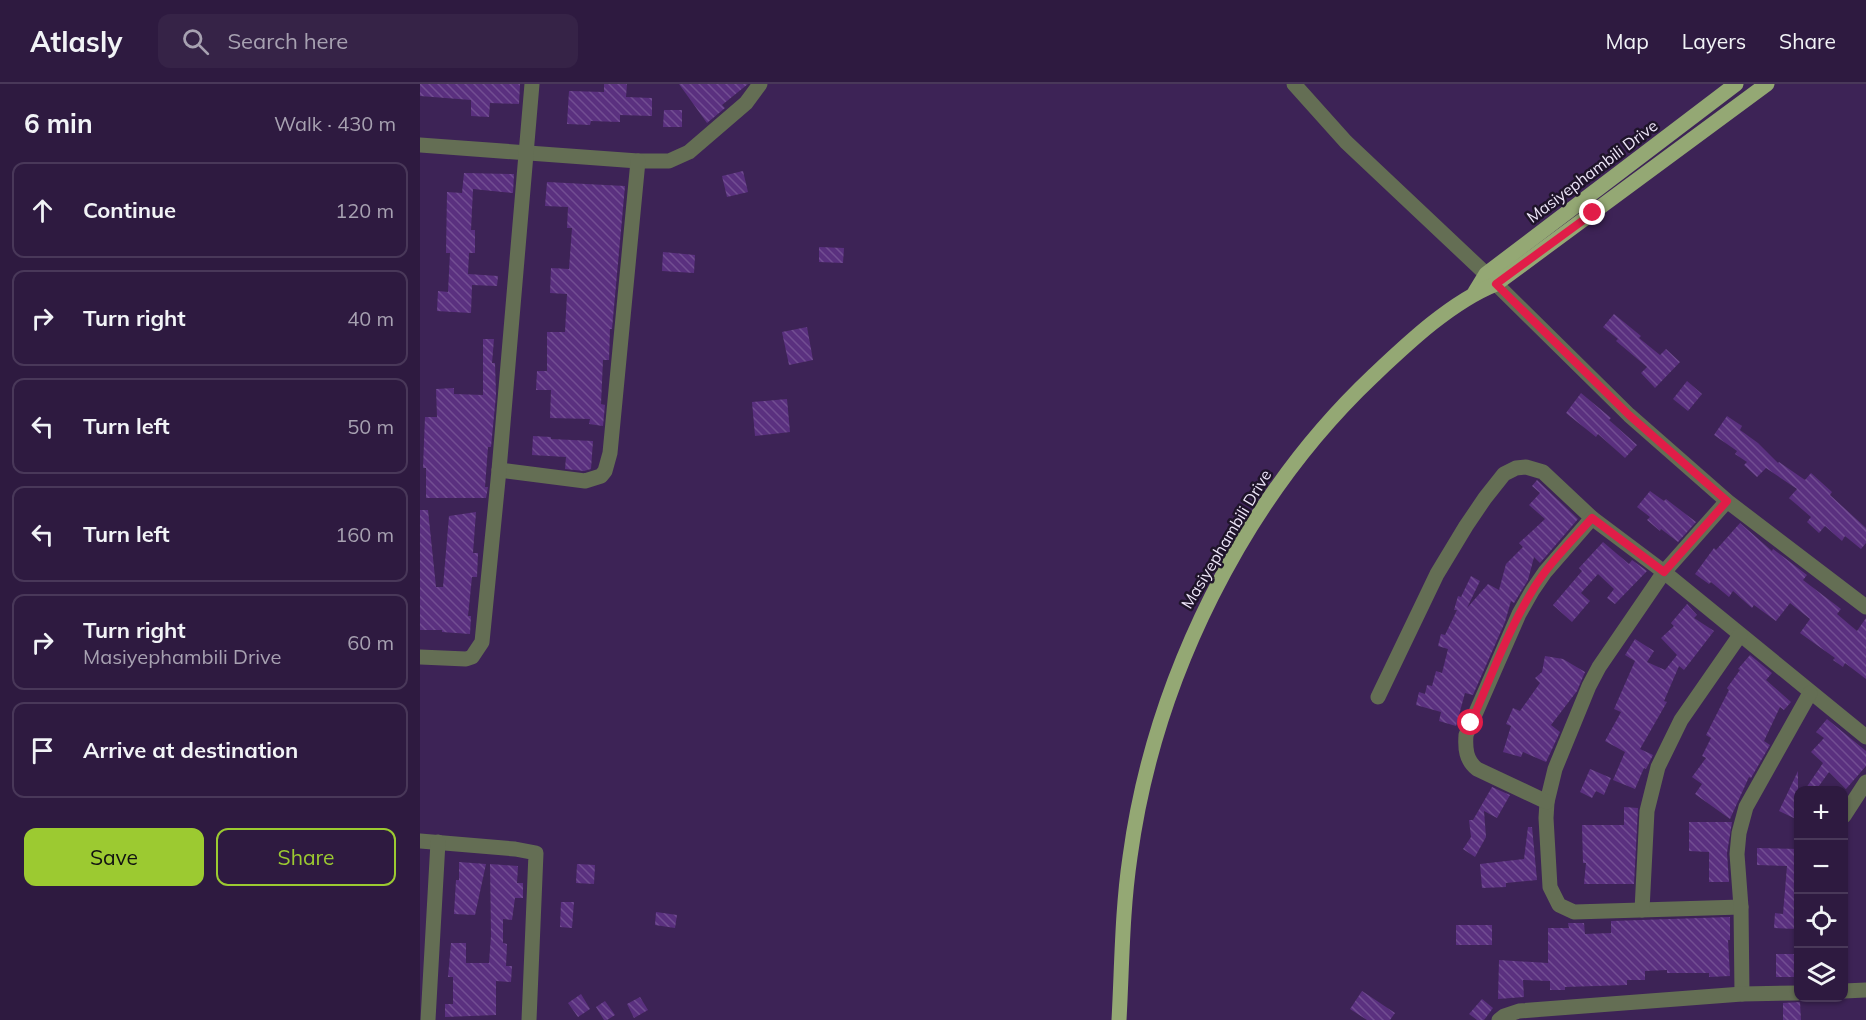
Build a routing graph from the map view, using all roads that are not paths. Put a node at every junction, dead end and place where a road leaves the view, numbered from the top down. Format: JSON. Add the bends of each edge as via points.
{"nodes":[{"id":1,"x":532,"y":84,"type":"edge"},
{"id":2,"x":760,"y":84,"type":"edge"},
{"id":3,"x":1294,"y":84,"type":"edge"},
{"id":4,"x":1736,"y":84,"type":"edge"},
{"id":5,"x":1767,"y":84,"type":"edge"},
{"id":6,"x":420,"y":145,"type":"edge"},
{"id":7,"x":526,"y":153,"type":"junction"},
{"id":8,"x":638,"y":161,"type":"junction"},
{"id":9,"x":1491,"y":279,"type":"junction"},
{"id":10,"x":499,"y":470,"type":"junction"},
{"id":11,"x":1727,"y":501,"type":"junction"},
{"id":12,"x":1592,"y":518,"type":"junction"},
{"id":13,"x":1664,"y":572,"type":"junction"},
{"id":14,"x":1866,"y":607,"type":"edge"},
{"id":15,"x":1740,"y":635,"type":"junction"},
{"id":16,"x":420,"y":657,"type":"edge"},
{"id":17,"x":1810,"y":693,"type":"junction"},
{"id":18,"x":1378,"y":697,"type":"dead end"},
{"id":19,"x":1866,"y":737,"type":"edge"},
{"id":20,"x":1866,"y":782,"type":"edge"},
{"id":21,"x":1547,"y":802,"type":"junction"},
{"id":22,"x":1848,"y":810,"type":"edge"},
{"id":23,"x":420,"y":841,"type":"edge"},
{"id":24,"x":438,"y":842,"type":"junction"},
{"id":25,"x":1741,"y":907,"type":"junction"},
{"id":26,"x":1642,"y":910,"type":"junction"},
{"id":27,"x":1866,"y":990,"type":"edge"},
{"id":28,"x":1848,"y":991,"type":"edge"},
{"id":29,"x":1794,"y":993,"type":"edge"},
{"id":30,"x":1742,"y":994,"type":"junction"},
{"id":31,"x":428,"y":1020,"type":"edge"},
{"id":32,"x":529,"y":1020,"type":"edge"},
{"id":33,"x":1119,"y":1020,"type":"edge"},
{"id":34,"x":1499,"y":1020,"type":"edge"}],
"edges":[{"from":1,"to":7,"type":"street"},
{"from":2,"to":8,"type":"street","via":[[746,103],[689,152],[669,161]]},
{"from":3,"to":9,"type":"street","via":[[1354,150]]},
{"from":4,"to":9,"type":"main road","name":"Masiyephambili Drive"},
{"from":5,"to":9,"type":"main road","name":"Masiyephambili Drive"},
{"from":6,"to":7,"type":"street"},
{"from":7,"to":8,"type":"street"},
{"from":7,"to":10,"type":"street"},
{"from":8,"to":10,"type":"street","via":[[610,453],[605,471],[585,481]]},
{"from":9,"to":11,"type":"street","via":[[1629,415]]},
{"from":9,"to":33,"type":"main road","name":"Masiyephambili Drive","via":[[1399,351],[1315,436],[1272,493],[1197,622],[1165,707],[1144,780],[1130,856]]},
{"from":10,"to":16,"type":"street","via":[[479,648],[466,659]]},
{"from":11,"to":13,"type":"street"},
{"from":11,"to":14,"type":"street"},
{"from":12,"to":13,"type":"street"},
{"from":12,"to":18,"type":"street","via":[[1543,472],[1526,467],[1504,474],[1437,574]]},
{"from":12,"to":21,"type":"street","via":[[1532,591],[1466,735],[1465,747],[1477,769]]},
{"from":13,"to":15,"type":"street"},
{"from":13,"to":21,"type":"street","via":[[1589,686],[1555,769]]},
{"from":15,"to":17,"type":"street"},
{"from":15,"to":26,"type":"street","via":[[1673,733],[1658,767],[1647,811]]},
{"from":17,"to":19,"type":"street"},
{"from":17,"to":25,"type":"street","via":[[1746,807],[1737,854]]},
{"from":20,"to":22,"type":"street"},
{"from":21,"to":26,"type":"street","via":[[1550,887],[1559,905],[1574,912]]},
{"from":23,"to":24,"type":"street"},
{"from":24,"to":31,"type":"street"},
{"from":24,"to":32,"type":"street","via":[[536,853]]},
{"from":25,"to":26,"type":"street"},
{"from":25,"to":30,"type":"street"},
{"from":27,"to":28,"type":"street"},
{"from":29,"to":30,"type":"street"},
{"from":30,"to":34,"type":"street","via":[[1519,1011]]}]}
